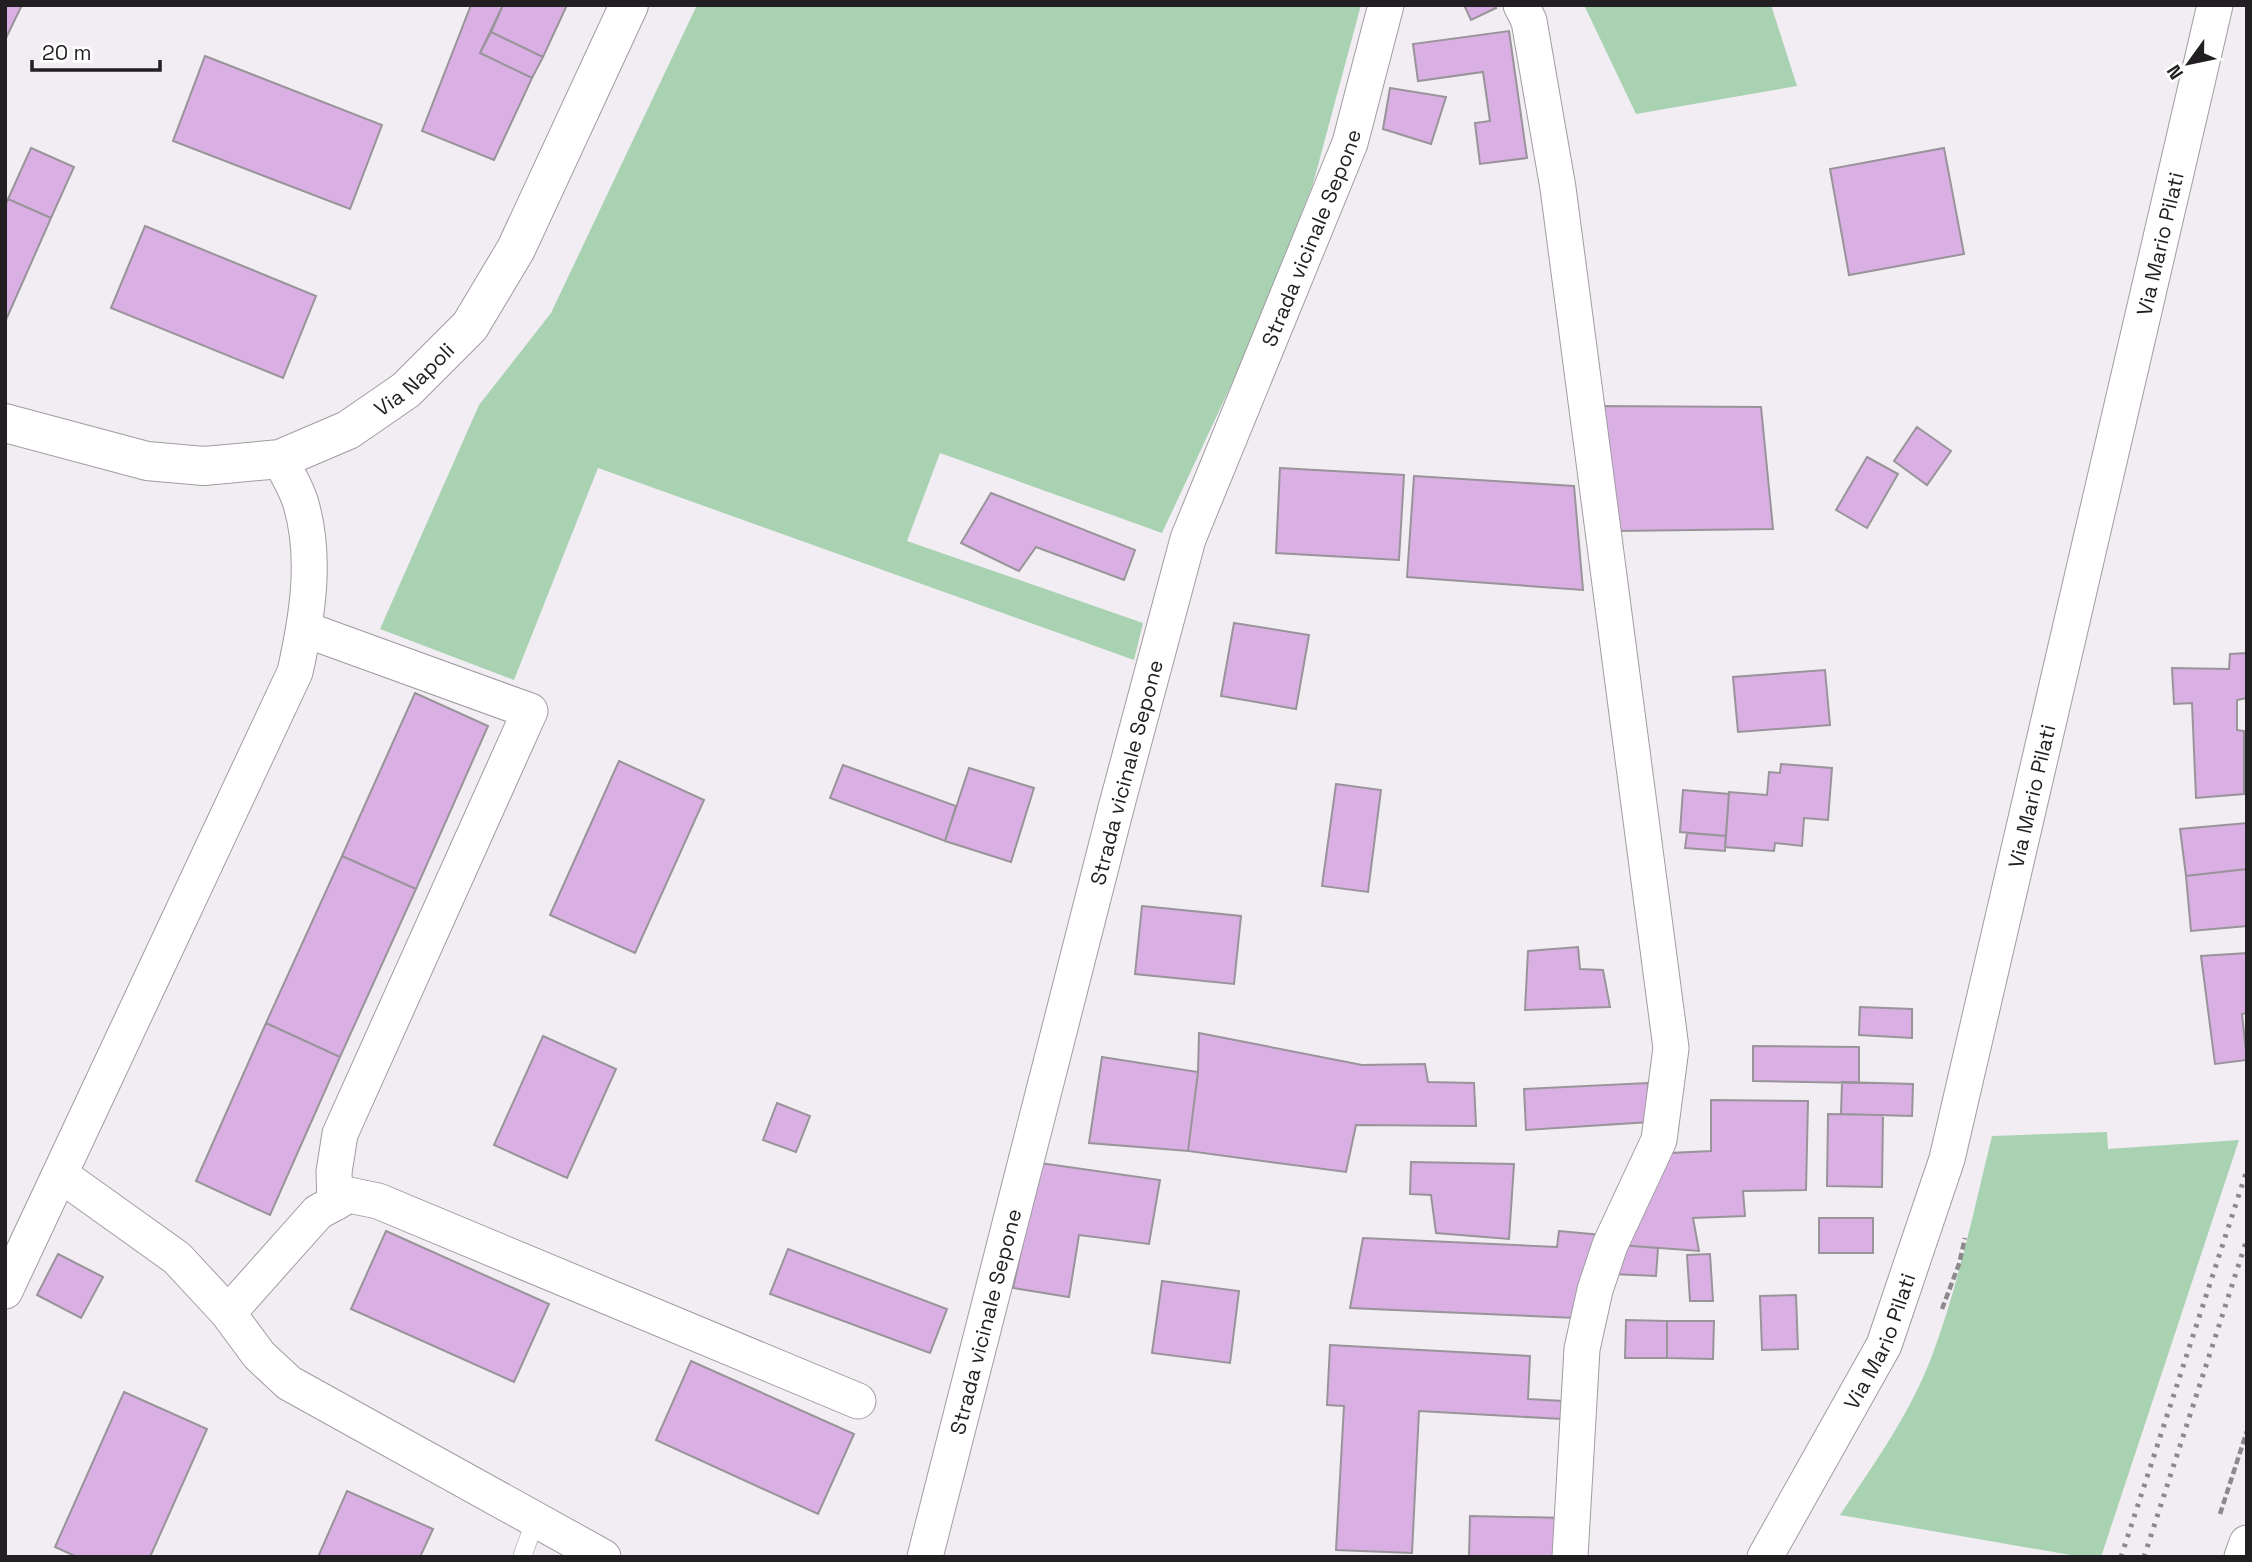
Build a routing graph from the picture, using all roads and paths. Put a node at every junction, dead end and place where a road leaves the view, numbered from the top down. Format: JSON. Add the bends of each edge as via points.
{"nodes":[{"id":1,"x":629,"y":5,"type":"edge"},
{"id":2,"x":1385,"y":5,"type":"edge"},
{"id":3,"x":1521,"y":5,"type":"edge"},
{"id":4,"x":2215,"y":5,"type":"edge"},
{"id":5,"x":5,"y":423,"type":"edge"},
{"id":6,"x":280,"y":459,"type":"junction"},
{"id":7,"x":304,"y":629,"type":"junction"},
{"id":8,"x":61,"y":1175,"type":"junction"},
{"id":9,"x":335,"y":1203,"type":"junction"},
{"id":10,"x":5,"y":1291,"type":"edge"},
{"id":11,"x":228,"y":1313,"type":"junction"},
{"id":12,"x":858,"y":1401,"type":"dead end"},
{"id":13,"x":2247,"y":1431,"type":"edge"},
{"id":14,"x":2218,"y":1519,"type":"dead end"},
{"id":15,"x":535,"y":1521,"type":"junction"},
{"id":16,"x":2247,"y":1543,"type":"edge"},
{"id":17,"x":522,"y":1557,"type":"edge"},
{"id":18,"x":603,"y":1557,"type":"edge"},
{"id":19,"x":925,"y":1557,"type":"edge"},
{"id":20,"x":1570,"y":1557,"type":"edge"},
{"id":21,"x":1765,"y":1557,"type":"edge"},
{"id":22,"x":2242,"y":1557,"type":"edge"}],
"edges":[{"from":1,"to":6,"type":"street","name":"Via Napoli","via":[[516,249],[470,326],[406,390],[348,430]]},
{"from":2,"to":19,"type":"street","name":"Strada vicinale Sepone","via":[[1350,143],[1188,539]]},
{"from":3,"to":20,"type":"street","via":[[1529,21],[1558,188],[1671,1048],[1659,1140],[1610,1245],[1582,1349]]},
{"from":4,"to":21,"type":"street","name":"Via Mario Pilati","via":[[1947,1159],[1884,1345]]},
{"from":5,"to":6,"type":"street","name":"Via Napoli","via":[[147,461],[204,466]]},
{"from":6,"to":7,"type":"street","via":[[301,503],[310,564]]},
{"from":7,"to":8,"type":"street","via":[[295,673]]},
{"from":7,"to":9,"type":"street","via":[[530,711],[340,1134]]},
{"from":8,"to":10,"type":"street"},
{"from":8,"to":11,"type":"street","via":[[177,1258]]},
{"from":9,"to":11,"type":"street","via":[[318,1212]]},
{"from":9,"to":12,"type":"street","via":[[349,1195],[378,1201]]},
{"from":11,"to":15,"type":"street","via":[[259,1355],[289,1383]]},
{"from":13,"to":14,"type":"path"},
{"from":15,"to":17,"type":"lane"},
{"from":15,"to":18,"type":"street"},
{"from":16,"to":22,"type":"street"}]}
